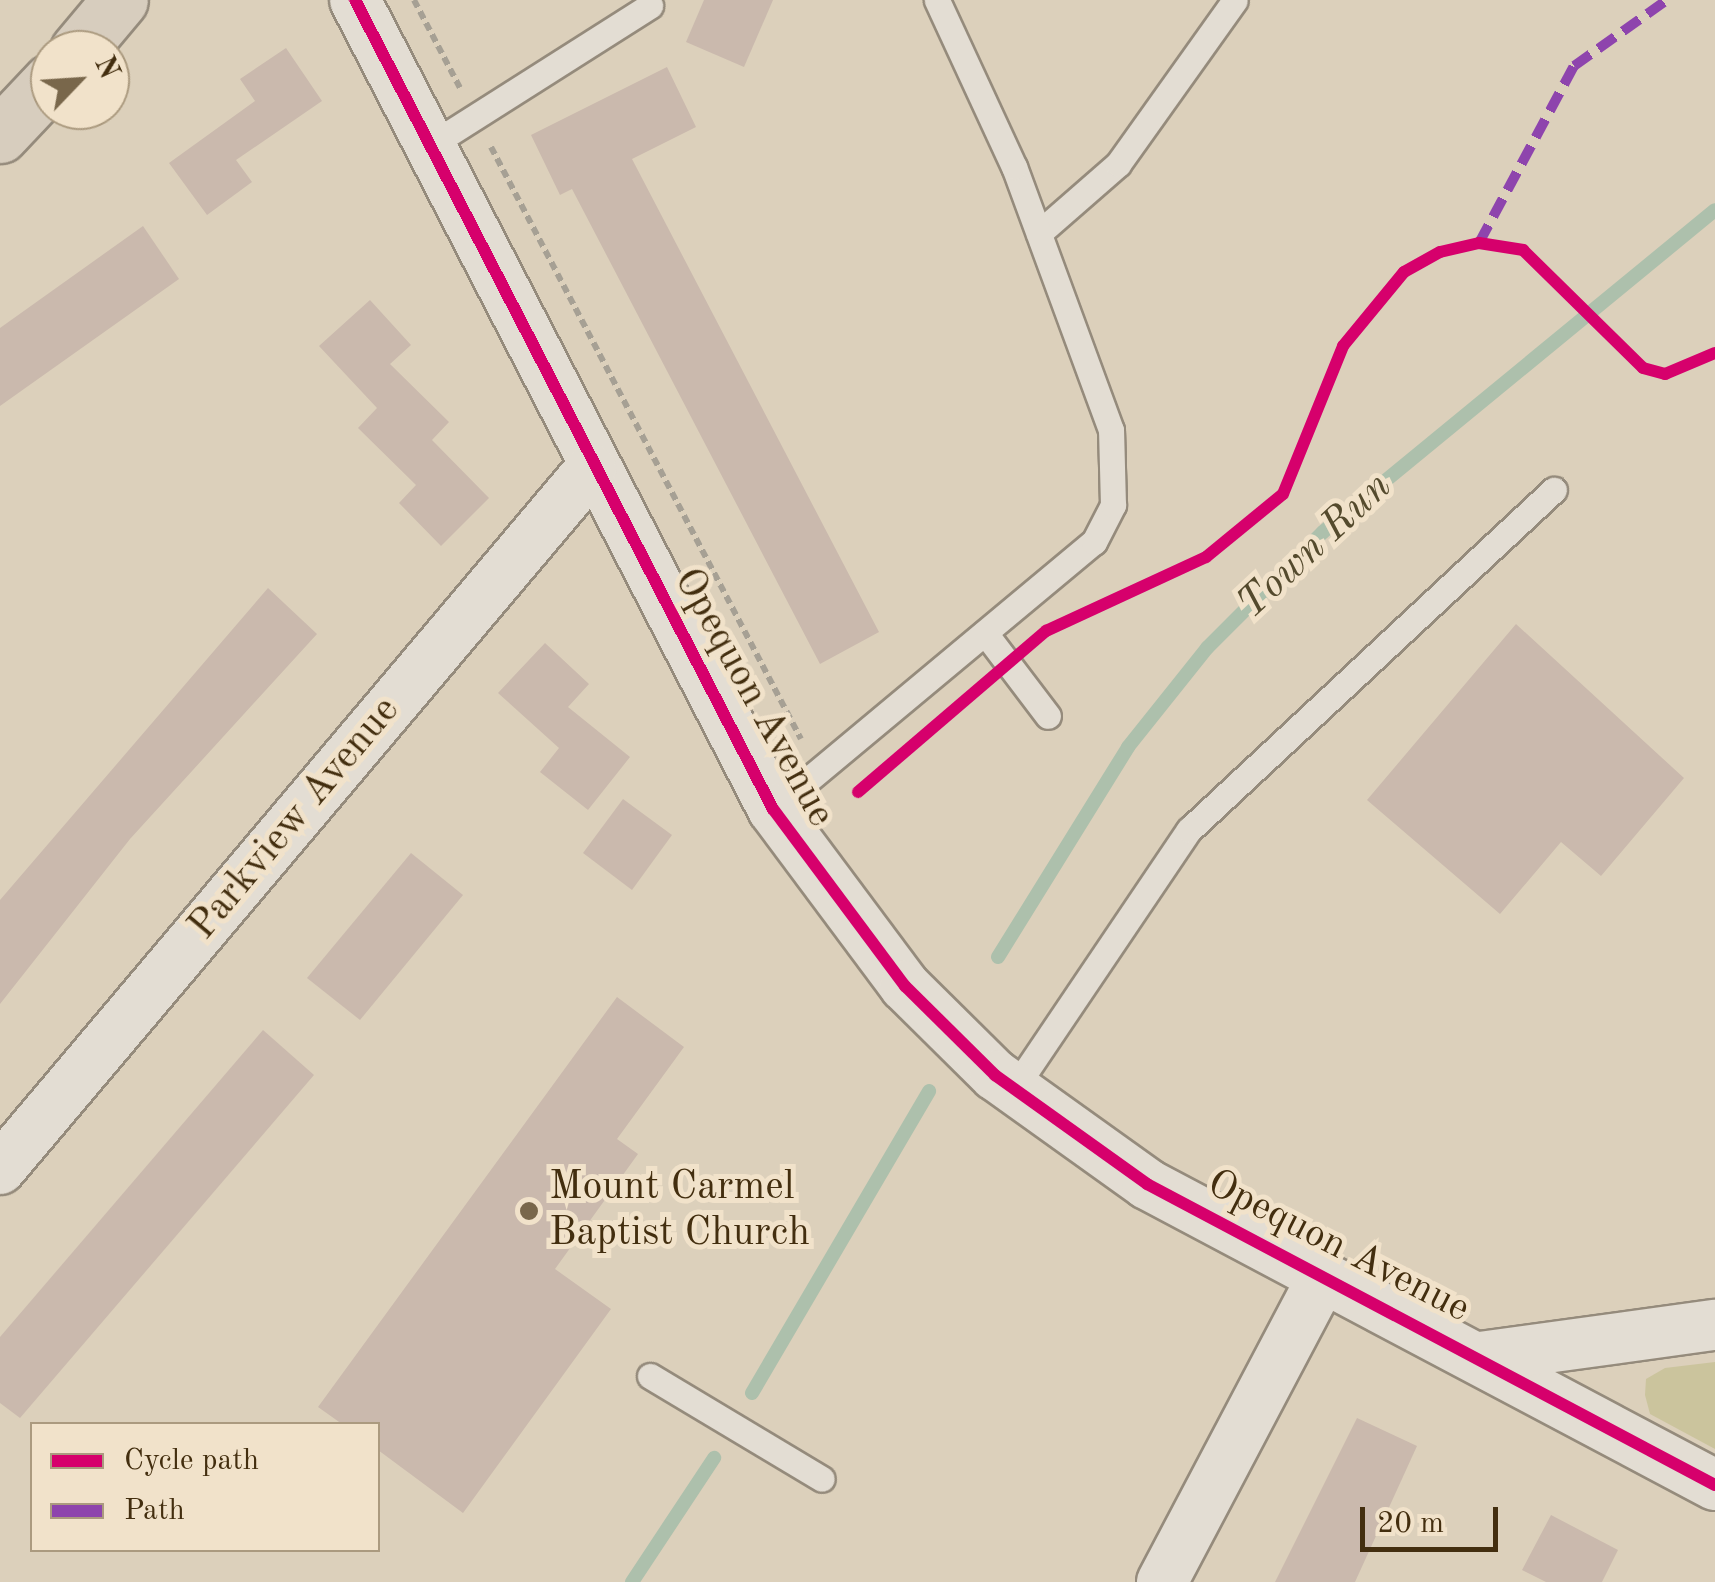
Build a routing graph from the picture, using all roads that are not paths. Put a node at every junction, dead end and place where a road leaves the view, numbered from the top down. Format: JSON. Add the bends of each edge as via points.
{"nodes":[{"id":1,"x":120,"y":0,"type":"edge"},
{"id":2,"x":356,"y":0,"type":"edge"},
{"id":3,"x":936,"y":0,"type":"edge"},
{"id":4,"x":1235,"y":0,"type":"edge"},
{"id":5,"x":650,"y":6,"type":"dead end"},
{"id":6,"x":95,"y":30,"type":"edge"},
{"id":7,"x":30,"y":103,"type":"edge"},
{"id":8,"x":0,"y":135,"type":"edge"},
{"id":9,"x":429,"y":146,"type":"junction"},
{"id":10,"x":1038,"y":233,"type":"junction"},
{"id":11,"x":591,"y":469,"type":"junction"},
{"id":12,"x":1554,"y":490,"type":"dead end"},
{"id":13,"x":985,"y":632,"type":"junction"},
{"id":14,"x":1048,"y":716,"type":"dead end"},
{"id":15,"x":773,"y":809,"type":"junction"},
{"id":16,"x":1014,"y":1090,"type":"junction"},
{"id":17,"x":0,"y":1169,"type":"edge"},
{"id":18,"x":1322,"y":1276,"type":"junction"},
{"id":19,"x":1715,"y":1326,"type":"edge"},
{"id":20,"x":1480,"y":1357,"type":"junction"},
{"id":21,"x":650,"y":1376,"type":"dead end"},
{"id":22,"x":822,"y":1479,"type":"dead end"},
{"id":23,"x":1715,"y":1485,"type":"edge"},
{"id":24,"x":1162,"y":1582,"type":"edge"}],
"edges":[{"from":1,"to":6,"type":"main road"},
{"from":2,"to":9,"type":"street","name":"Opequon Avenue"},
{"from":3,"to":10,"type":"lane"},
{"from":4,"to":10,"type":"lane","via":[[1118,164]]},
{"from":5,"to":9,"type":"lane"},
{"from":7,"to":8,"type":"main road"},
{"from":9,"to":11,"type":"street","name":"Opequon Avenue"},
{"from":10,"to":13,"type":"lane","via":[[1111,430],[1114,505],[1094,542]]},
{"from":11,"to":15,"type":"street","name":"Opequon Avenue"},
{"from":11,"to":17,"type":"street","name":"Parkview Avenue"},
{"from":12,"to":16,"type":"lane","via":[[1189,830]]},
{"from":13,"to":14,"type":"lane"},
{"from":13,"to":15,"type":"lane"},
{"from":15,"to":16,"type":"street","name":"Opequon Avenue","via":[[906,986]]},
{"from":16,"to":18,"type":"street","name":"Opequon Avenue","via":[[1147,1184]]},
{"from":18,"to":20,"type":"street","name":"Opequon Avenue"},
{"from":18,"to":24,"type":"street"},
{"from":19,"to":20,"type":"street"},
{"from":20,"to":23,"type":"street","name":"Opequon Avenue"},
{"from":21,"to":22,"type":"lane"}]}
